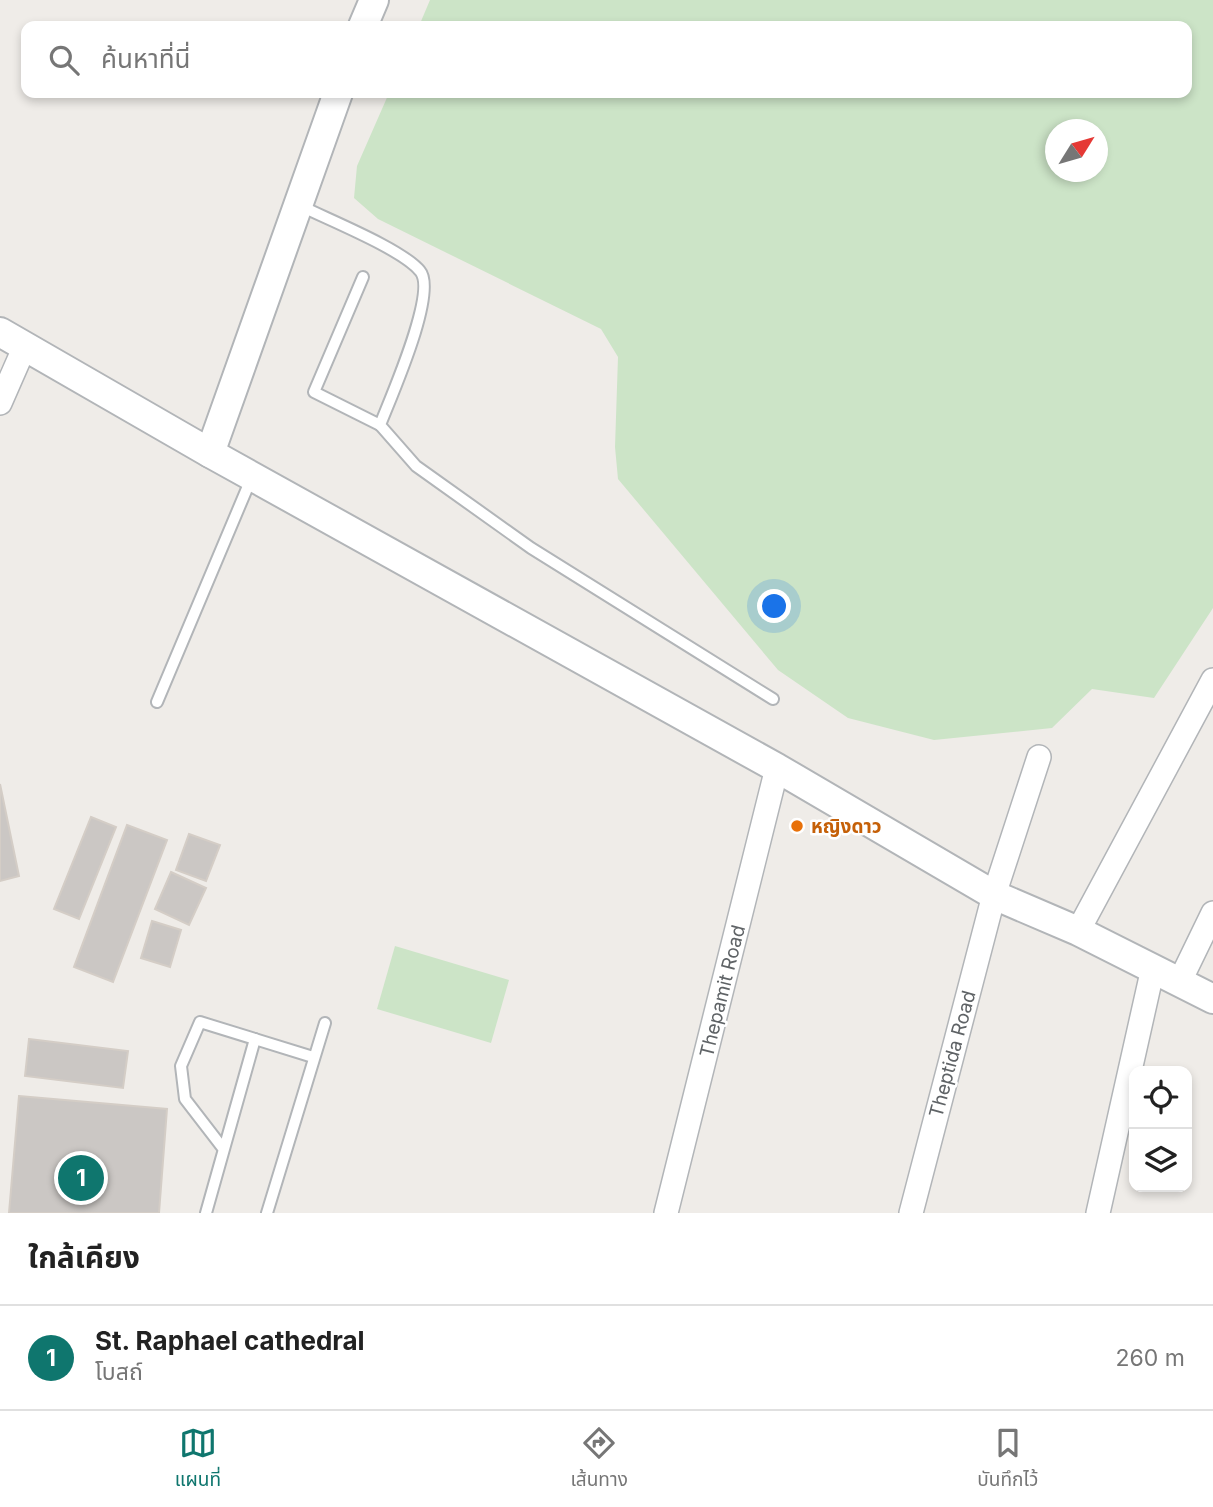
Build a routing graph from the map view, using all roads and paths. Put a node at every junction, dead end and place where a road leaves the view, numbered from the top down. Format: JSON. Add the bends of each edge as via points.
{"nodes":[{"id":1,"x":374,"y":0,"type":"edge"},
{"id":2,"x":365,"y":21,"type":"edge"},
{"id":3,"x":336,"y":98,"type":"edge"},
{"id":4,"x":298,"y":205,"type":"junction"},
{"id":5,"x":363,"y":277,"type":"dead end"},
{"id":6,"x":0,"y":332,"type":"edge"},
{"id":7,"x":24,"y":346,"type":"junction"},
{"id":8,"x":0,"y":403,"type":"edge"},
{"id":9,"x":380,"y":425,"type":"junction"},
{"id":10,"x":210,"y":453,"type":"junction"},
{"id":11,"x":253,"y":477,"type":"junction"},
{"id":12,"x":1213,"y":680,"type":"edge"},
{"id":13,"x":773,"y":699,"type":"dead end"},
{"id":14,"x":157,"y":702,"type":"dead end"},
{"id":15,"x":1039,"y":757,"type":"dead end"},
{"id":16,"x":777,"y":768,"type":"junction"},
{"id":17,"x":994,"y":895,"type":"junction"},
{"id":18,"x":1213,"y":913,"type":"edge"},
{"id":19,"x":1078,"y":931,"type":"junction"},
{"id":20,"x":1153,"y":968,"type":"junction"},
{"id":21,"x":1179,"y":983,"type":"junction"},
{"id":22,"x":1213,"y":999,"type":"edge"},
{"id":23,"x":325,"y":1023,"type":"dead end"},
{"id":24,"x":255,"y":1039,"type":"junction"},
{"id":25,"x":313,"y":1057,"type":"junction"},
{"id":26,"x":222,"y":1147,"type":"junction"},
{"id":27,"x":206,"y":1213,"type":"edge"},
{"id":28,"x":267,"y":1213,"type":"edge"},
{"id":29,"x":667,"y":1213,"type":"edge"},
{"id":30,"x":911,"y":1213,"type":"edge"},
{"id":31,"x":1098,"y":1213,"type":"edge"}],
"edges":[{"from":1,"to":2,"type":"street"},
{"from":3,"to":4,"type":"street"},
{"from":4,"to":9,"type":"lane","via":[[400,256],[421,272],[426,289]]},
{"from":4,"to":10,"type":"street"},
{"from":5,"to":9,"type":"lane","via":[[314,392]]},
{"from":6,"to":7,"type":"street"},
{"from":7,"to":8,"type":"street"},
{"from":7,"to":10,"type":"street"},
{"from":9,"to":13,"type":"lane","via":[[416,466],[531,548]]},
{"from":10,"to":11,"type":"street"},
{"from":11,"to":14,"type":"lane"},
{"from":11,"to":16,"type":"street"},
{"from":12,"to":19,"type":"street"},
{"from":15,"to":17,"type":"street","name":"Theptida Road"},
{"from":16,"to":17,"type":"street"},
{"from":16,"to":29,"type":"street","name":"Thepamit Road"},
{"from":17,"to":19,"type":"street"},
{"from":17,"to":30,"type":"street","name":"Theptida Road"},
{"from":18,"to":21,"type":"street"},
{"from":19,"to":20,"type":"street"},
{"from":20,"to":21,"type":"street"},
{"from":20,"to":31,"type":"street"},
{"from":21,"to":22,"type":"street"},
{"from":23,"to":25,"type":"lane"},
{"from":24,"to":25,"type":"lane"},
{"from":24,"to":26,"type":"lane"},
{"from":24,"to":26,"type":"lane","via":[[200,1022],[181,1066],[185,1099]]},
{"from":25,"to":28,"type":"lane"},
{"from":26,"to":27,"type":"lane"}]}
